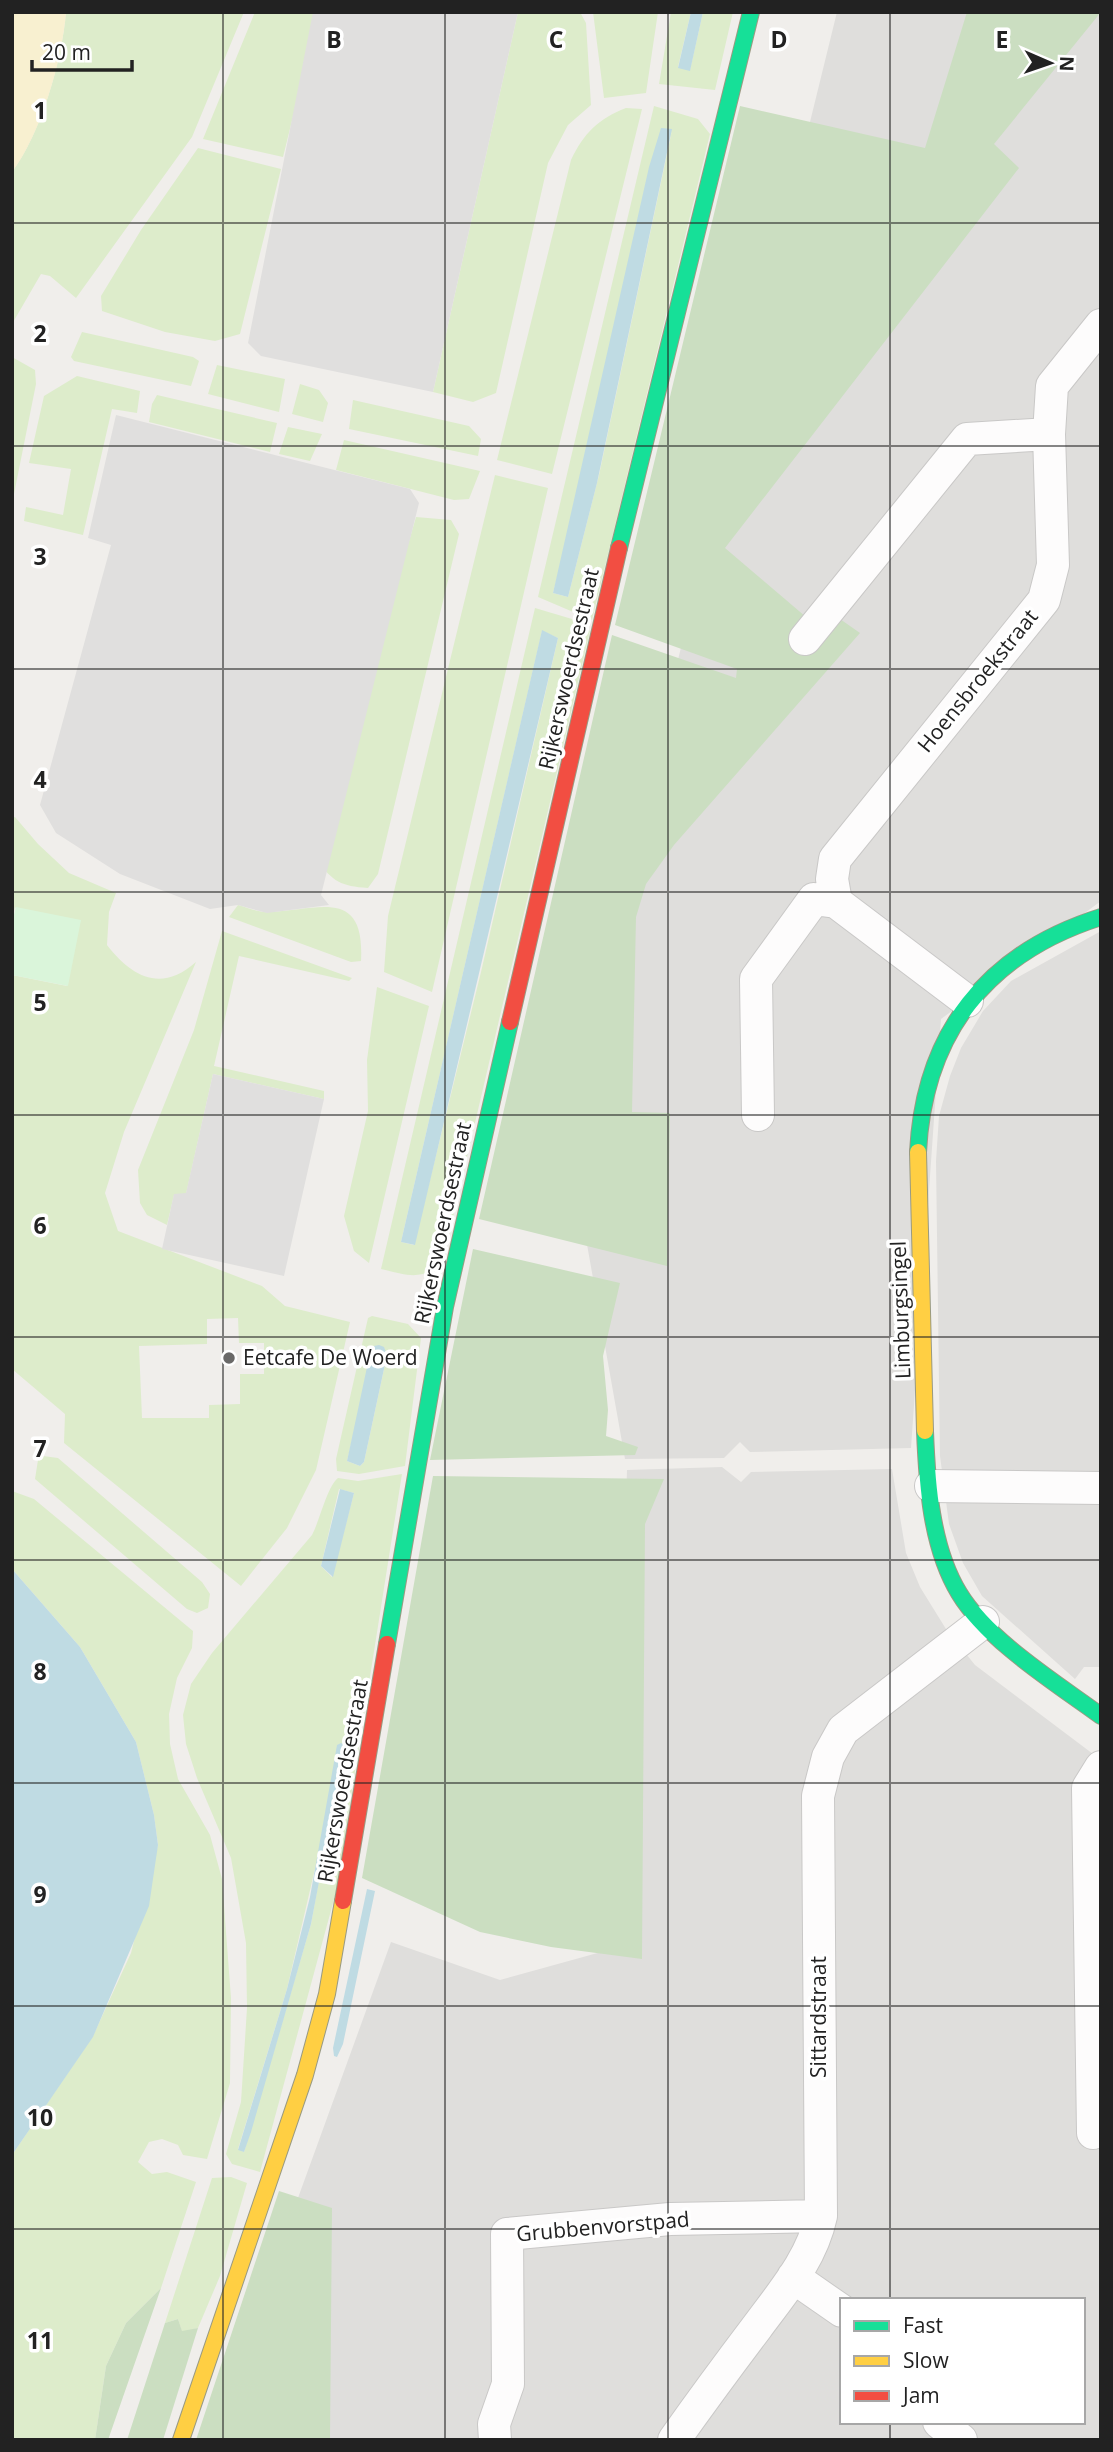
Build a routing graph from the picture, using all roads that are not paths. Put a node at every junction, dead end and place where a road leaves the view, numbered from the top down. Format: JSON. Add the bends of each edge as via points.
{"nodes":[{"id":1,"x":751,"y":12,"type":"edge"},
{"id":2,"x":1101,"y":325,"type":"edge"},
{"id":3,"x":1049,"y":434,"type":"junction"},
{"id":4,"x":804,"y":639,"type":"dead end"},
{"id":5,"x":836,"y":902,"type":"junction"},
{"id":6,"x":1101,"y":917,"type":"edge"},
{"id":7,"x":967,"y":1001,"type":"junction"},
{"id":8,"x":758,"y":1115,"type":"dead end"},
{"id":9,"x":930,"y":1486,"type":"junction"},
{"id":10,"x":1101,"y":1488,"type":"edge"},
{"id":11,"x":983,"y":1622,"type":"junction"},
{"id":12,"x":1101,"y":1716,"type":"edge"},
{"id":13,"x":1101,"y":1767,"type":"edge"},
{"id":14,"x":1093,"y":2133,"type":"dead end"},
{"id":15,"x":821,"y":2216,"type":"junction"},
{"id":16,"x":793,"y":2277,"type":"junction"},
{"id":17,"x":840,"y":2310,"type":"edge"},
{"id":18,"x":941,"y":2424,"type":"edge"},
{"id":19,"x":181,"y":2440,"type":"edge"},
{"id":20,"x":495,"y":2440,"type":"edge"},
{"id":21,"x":674,"y":2440,"type":"edge"},
{"id":22,"x":961,"y":2440,"type":"edge"}],
"edges":[{"from":1,"to":19,"type":"street","name":"Rijkerswoerdsestraat","via":[[600,625],[445,1307],[327,1994],[305,2075]]},
{"from":2,"to":3,"type":"street","name":"Hoensbroekstraat","via":[[1052,386]]},
{"from":3,"to":4,"type":"street","via":[[967,439]]},
{"from":3,"to":5,"type":"street","name":"Hoensbroekstraat","via":[[1053,565],[1044,600],[835,859]]},
{"from":5,"to":7,"type":"street"},
{"from":5,"to":8,"type":"street","via":[[814,899],[756,979]]},
{"from":6,"to":7,"type":"street","name":"Limburgsingel","via":[[1034,946]]},
{"from":7,"to":9,"type":"street","name":"Limburgsingel","via":[[930,1074],[919,1138]]},
{"from":9,"to":10,"type":"street"},
{"from":9,"to":11,"type":"street","name":"Limburgsingel","via":[[943,1552],[958,1593]]},
{"from":11,"to":12,"type":"street","name":"Limburgsingel"},
{"from":11,"to":15,"type":"street","name":"Sittardstraat","via":[[843,1730],[828,1757],[818,1796]]},
{"from":13,"to":14,"type":"street","via":[[1088,1788]]},
{"from":15,"to":16,"type":"street","name":"Sittardstraat","via":[[813,2245]]},
{"from":15,"to":20,"type":"street","name":"Grubbenvorstpad","via":[[670,2218],[507,2234],[508,2384],[494,2424]]},
{"from":16,"to":17,"type":"street"},
{"from":16,"to":21,"type":"street","name":"Sittardstraat"},
{"from":18,"to":22,"type":"street"}]}
